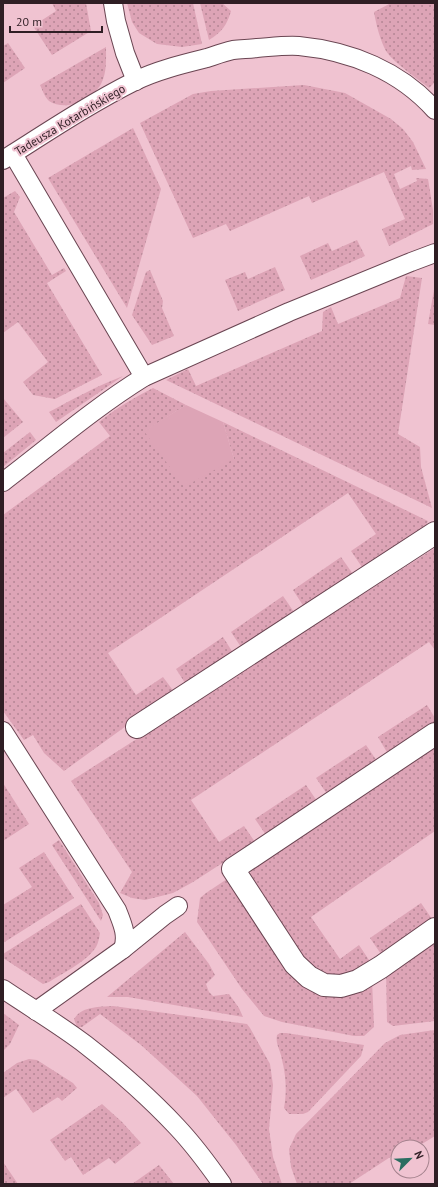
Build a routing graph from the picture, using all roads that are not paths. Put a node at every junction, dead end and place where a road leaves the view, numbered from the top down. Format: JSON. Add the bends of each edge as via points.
{"nodes":[{"id":1,"x":113,"y":3,"type":"edge"},
{"id":2,"x":136,"y":81,"type":"junction"},
{"id":3,"x":435,"y":110,"type":"edge"},
{"id":4,"x":8,"y":157,"type":"edge"},
{"id":5,"x":435,"y":253,"type":"edge"},
{"id":6,"x":144,"y":377,"type":"junction"},
{"id":7,"x":3,"y":482,"type":"edge"},
{"id":8,"x":435,"y":532,"type":"edge"},
{"id":9,"x":138,"y":727,"type":"dead end"},
{"id":10,"x":3,"y":731,"type":"edge"},
{"id":11,"x":435,"y":734,"type":"edge"},
{"id":12,"x":178,"y":906,"type":"dead end"},
{"id":13,"x":435,"y":929,"type":"edge"},
{"id":14,"x":123,"y":949,"type":"junction"},
{"id":15,"x":3,"y":989,"type":"edge"},
{"id":16,"x":36,"y":1011,"type":"junction"},
{"id":17,"x":222,"y":1184,"type":"edge"}],
"edges":[{"from":1,"to":2,"type":"lane","via":[[124,53]]},
{"from":2,"to":3,"type":"lane","name":"Tadeusza Kotarbińskiego","via":[[164,70],[234,50],[298,46],[357,58],[379,67],[402,81]]},
{"from":2,"to":4,"type":"lane","name":"Tadeusza Kotarbińskiego","via":[[103,98]]},
{"from":4,"to":6,"type":"lane"},
{"from":5,"to":6,"type":"lane","via":[[289,312]]},
{"from":6,"to":7,"type":"lane","via":[[88,416]]},
{"from":8,"to":9,"type":"street"},
{"from":10,"to":14,"type":"lane","via":[[117,910],[125,934]]},
{"from":11,"to":13,"type":"street","via":[[233,869],[295,964],[309,977],[324,985],[341,986],[358,981]]},
{"from":12,"to":14,"type":"lane"},
{"from":14,"to":16,"type":"lane"},
{"from":15,"to":16,"type":"lane"},
{"from":16,"to":17,"type":"lane","via":[[111,1064],[156,1105],[178,1128]]}]}
